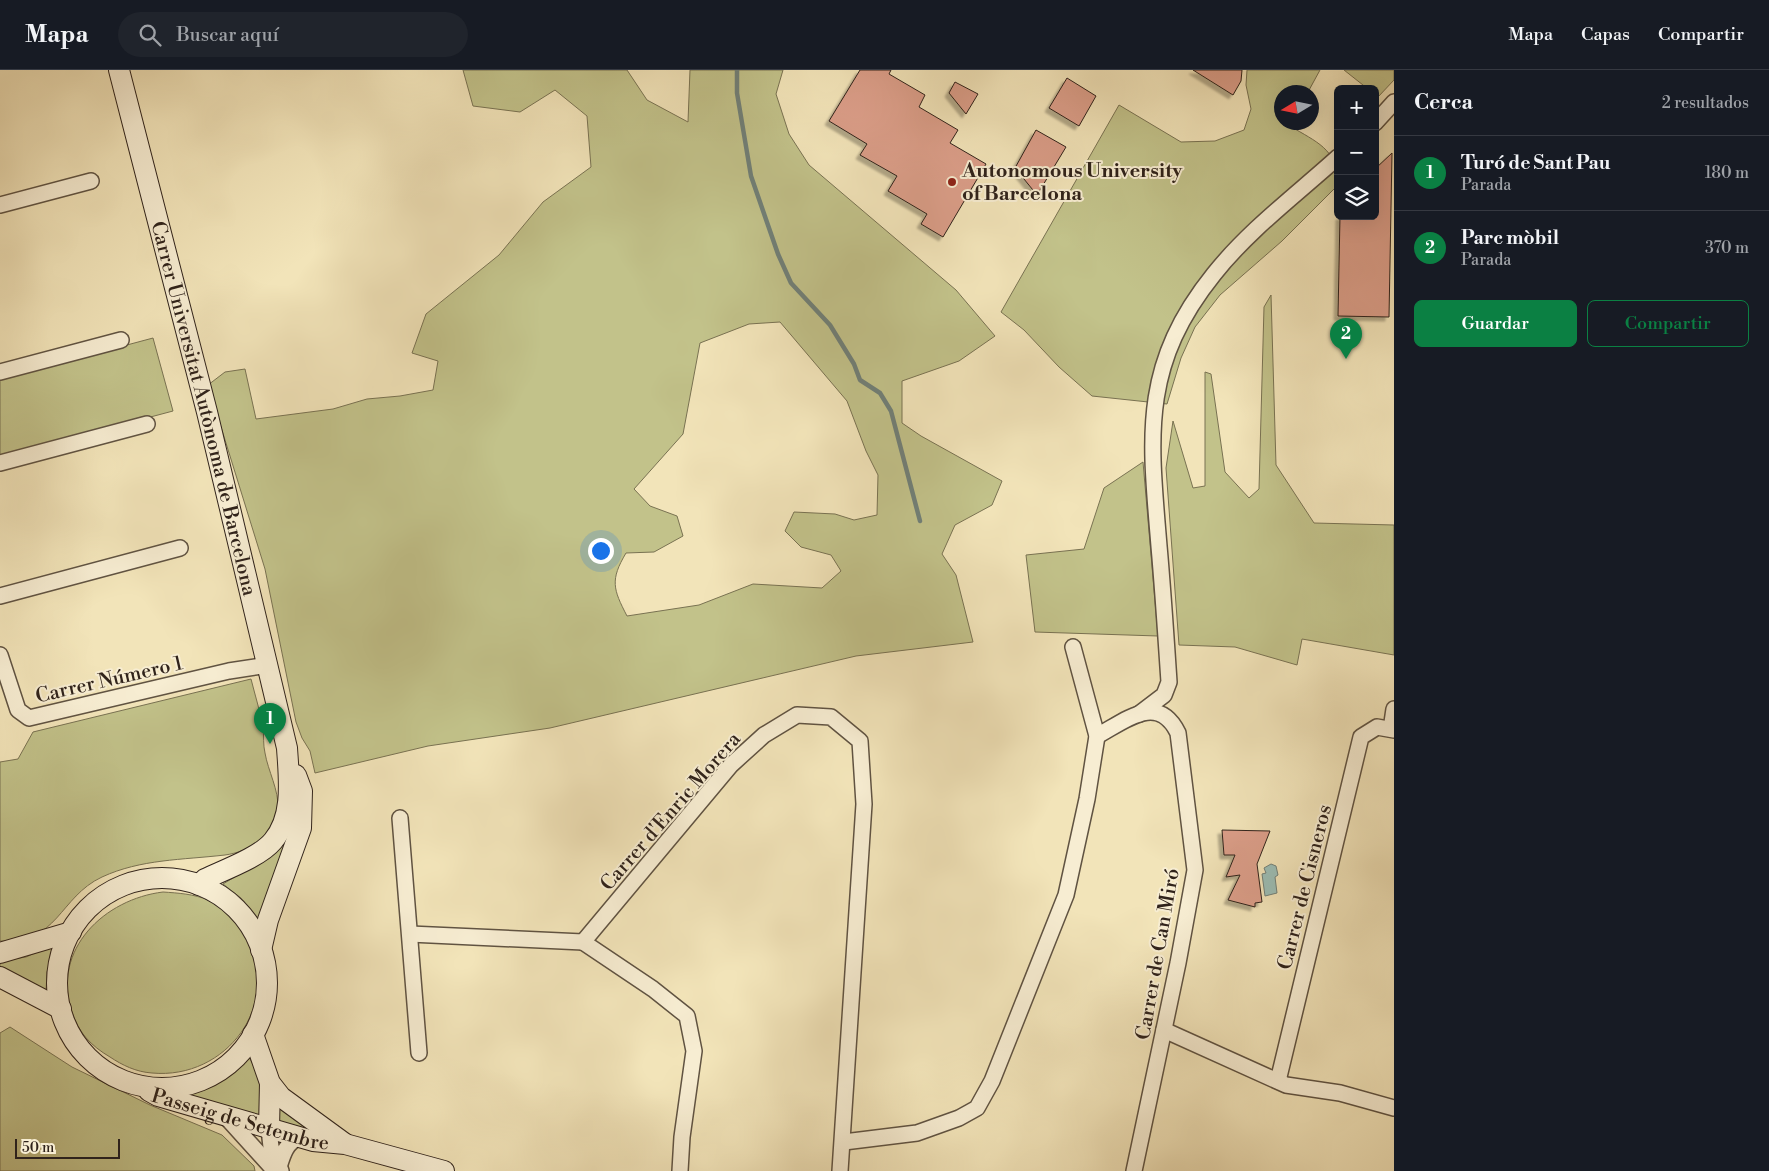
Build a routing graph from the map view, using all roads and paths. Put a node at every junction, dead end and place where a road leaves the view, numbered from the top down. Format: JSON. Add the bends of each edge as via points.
{"nodes":[{"id":1,"x":119,"y":70,"type":"edge"},
{"id":2,"x":1394,"y":102,"type":"edge"},
{"id":3,"x":1379,"y":119,"type":"edge"},
{"id":4,"x":1334,"y":160,"type":"edge"},
{"id":5,"x":91,"y":182,"type":"dead end"},
{"id":6,"x":0,"y":205,"type":"edge"},
{"id":7,"x":122,"y":340,"type":"dead end"},
{"id":8,"x":0,"y":372,"type":"edge"},
{"id":9,"x":147,"y":424,"type":"dead end"},
{"id":10,"x":0,"y":463,"type":"edge"},
{"id":11,"x":180,"y":548,"type":"dead end"},
{"id":12,"x":0,"y":596,"type":"edge"},
{"id":13,"x":1073,"y":647,"type":"dead end"},
{"id":14,"x":0,"y":655,"type":"edge"},
{"id":15,"x":268,"y":665,"type":"junction"},
{"id":16,"x":1394,"y":709,"type":"edge"},
{"id":17,"x":1139,"y":714,"type":"junction"},
{"id":18,"x":1393,"y":729,"type":"edge"},
{"id":19,"x":1097,"y":736,"type":"junction"},
{"id":20,"x":287,"y":748,"type":"junction"},
{"id":21,"x":400,"y":818,"type":"dead end"},
{"id":22,"x":199,"y":885,"type":"junction"},
{"id":23,"x":71,"y":932,"type":"junction"},
{"id":24,"x":410,"y":934,"type":"junction"},
{"id":25,"x":583,"y":942,"type":"junction"},
{"id":26,"x":261,"y":950,"type":"junction"},
{"id":27,"x":2,"y":954,"type":"edge"},
{"id":28,"x":0,"y":977,"type":"edge"},
{"id":29,"x":61,"y":1009,"type":"junction"},
{"id":30,"x":1164,"y":1030,"type":"junction"},
{"id":31,"x":253,"y":1034,"type":"junction"},
{"id":32,"x":420,"y":1053,"type":"dead end"},
{"id":33,"x":1278,"y":1081,"type":"junction"},
{"id":34,"x":270,"y":1083,"type":"junction"},
{"id":35,"x":138,"y":1085,"type":"junction"},
{"id":36,"x":1394,"y":1108,"type":"edge"},
{"id":37,"x":226,"y":1117,"type":"junction"},
{"id":38,"x":269,"y":1129,"type":"junction"},
{"id":39,"x":299,"y":1137,"type":"junction"},
{"id":40,"x":844,"y":1142,"type":"junction"},
{"id":41,"x":345,"y":1144,"type":"junction"},
{"id":42,"x":279,"y":1170,"type":"edge"},
{"id":43,"x":444,"y":1171,"type":"edge"},
{"id":44,"x":680,"y":1171,"type":"edge"},
{"id":45,"x":840,"y":1171,"type":"edge"},
{"id":46,"x":1134,"y":1171,"type":"edge"}],
"edges":[{"from":1,"to":15,"type":"street","name":"Carrer Universitat Autònoma de Barcelona"},
{"from":2,"to":3,"type":"street"},
{"from":4,"to":17,"type":"street","name":"Carrer de Can Miró","via":[[1227,258],[1190,307],[1172,342],[1156,398],[1152,440],[1169,682],[1168,689],[1159,699]]},
{"from":5,"to":6,"type":"street"},
{"from":7,"to":8,"type":"street"},
{"from":9,"to":10,"type":"street"},
{"from":11,"to":12,"type":"street"},
{"from":13,"to":19,"type":"street"},
{"from":14,"to":15,"type":"street","name":"Carrer Número 1","via":[[18,710],[29,718]]},
{"from":15,"to":20,"type":"street","name":"Carrer Universitat Autònoma de Barcelona"},
{"from":16,"to":18,"type":"street"},
{"from":17,"to":19,"type":"street","name":"Carrer de Can Miró"},
{"from":17,"to":30,"type":"street","name":"Carrer de Can Miró","via":[[1151,711],[1164,714],[1178,733],[1195,870]]},
{"from":18,"to":33,"type":"street","name":"Carrer de Cisneros","via":[[1377,727],[1361,737]]},
{"from":19,"to":40,"type":"street","via":[[1066,895],[992,1081],[977,1108],[917,1133]]},
{"from":20,"to":22,"type":"street","name":"Carrer Universitat Autònoma de Barcelona","via":[[290,793],[277,835],[258,853]]},
{"from":20,"to":26,"type":"street","name":"Carrer Universitat Autònoma de Barcelona","via":[[302,791],[301,828],[268,920]]},
{"from":21,"to":24,"type":"street"},
{"from":22,"to":23,"type":"street","via":[[157,878],[123,886],[93,904]]},
{"from":22,"to":26,"type":"street","via":[[221,896],[240,913]]},
{"from":23,"to":27,"type":"street"},
{"from":23,"to":29,"type":"street","via":[[59,969]]},
{"from":24,"to":25,"type":"street"},
{"from":24,"to":32,"type":"street"},
{"from":25,"to":40,"type":"street","name":"Carrer d'Enric Morera","via":[[731,766],[764,735],[798,715],[831,717],[860,741],[864,804]]},
{"from":25,"to":44,"type":"street","via":[[687,1016],[694,1051]]},
{"from":26,"to":31,"type":"street","via":[[266,969],[266,998]]},
{"from":28,"to":29,"type":"street"},
{"from":29,"to":35,"type":"street","via":[[72,1036],[89,1058],[112,1075]]},
{"from":30,"to":33,"type":"street"},
{"from":30,"to":46,"type":"street","name":"Carrer de Can Miró"},
{"from":31,"to":34,"type":"street","name":"Passeig de Setembre"},
{"from":31,"to":35,"type":"street","via":[[228,1064],[201,1080],[170,1088]]},
{"from":33,"to":36,"type":"street"},
{"from":34,"to":38,"type":"street"},
{"from":34,"to":41,"type":"street","name":"Passeig de Setembre","via":[[282,1098]]},
{"from":35,"to":37,"type":"street","name":"Passeig de Setembre","via":[[158,1096]]},
{"from":37,"to":38,"type":"street","name":"Passeig de Setembre"},
{"from":37,"to":42,"type":"street"},
{"from":38,"to":39,"type":"street","name":"Passeig de Setembre"},
{"from":38,"to":42,"type":"street"},
{"from":39,"to":41,"type":"street","name":"Passeig de Setembre"},
{"from":39,"to":42,"type":"street","via":[[284,1150]]},
{"from":40,"to":45,"type":"street","name":"Carrer d'Enric Morera"},
{"from":41,"to":43,"type":"street","name":"Passeig de Setembre"}]}
